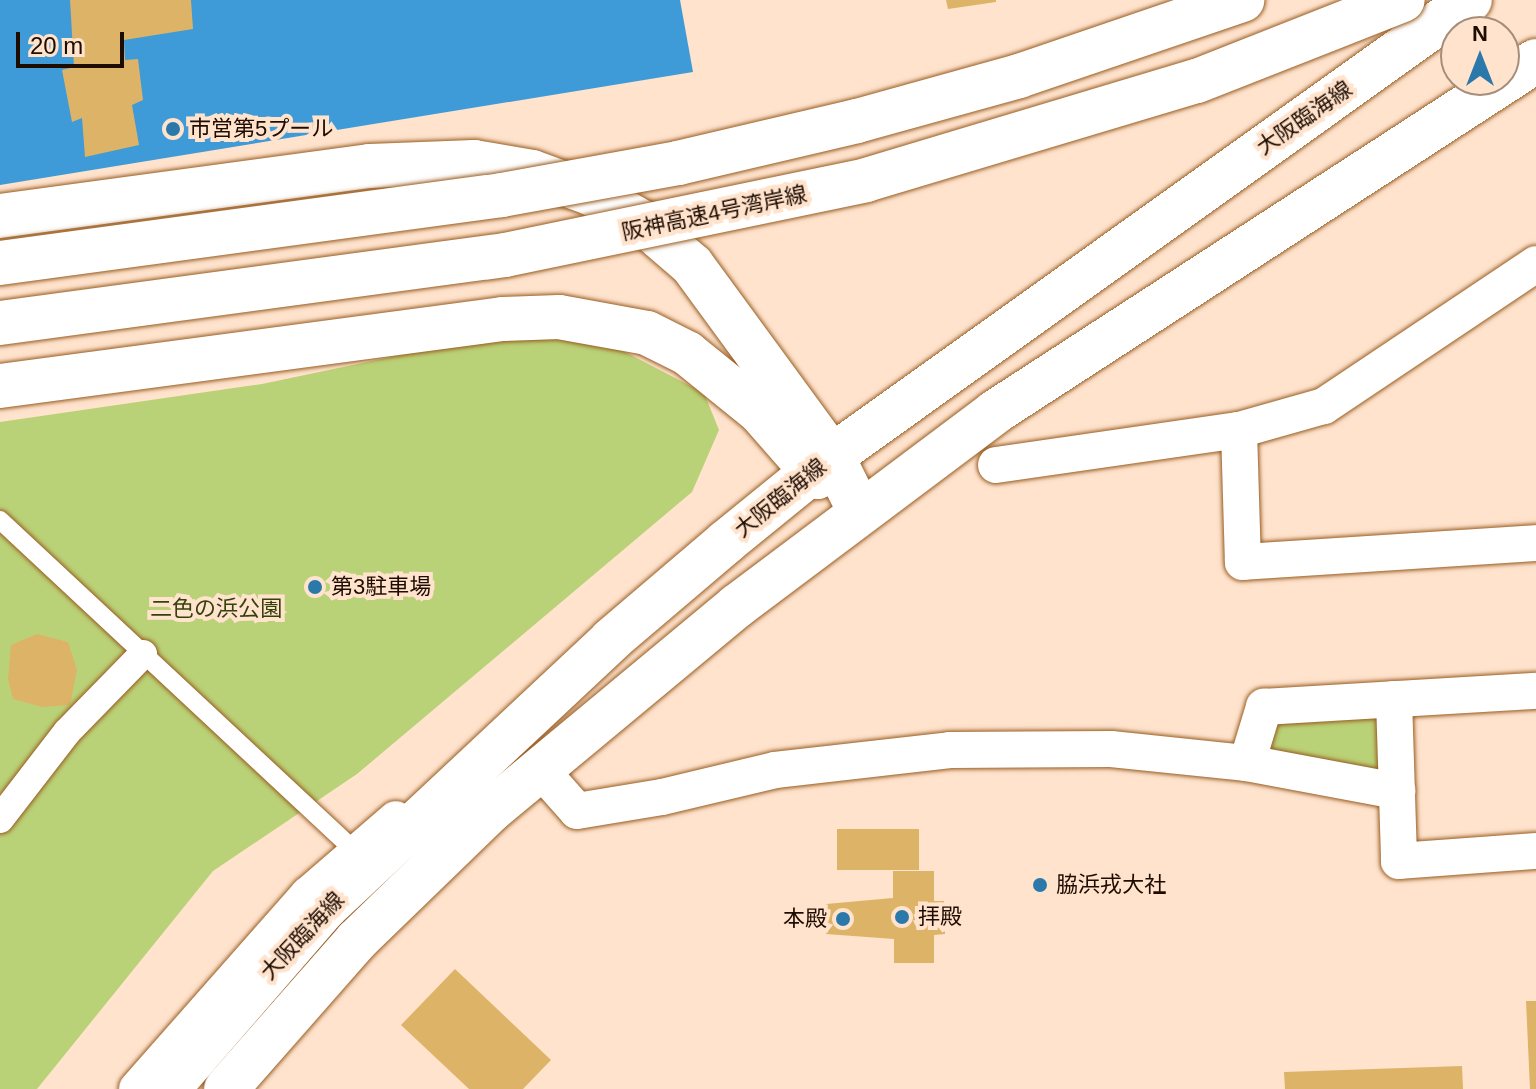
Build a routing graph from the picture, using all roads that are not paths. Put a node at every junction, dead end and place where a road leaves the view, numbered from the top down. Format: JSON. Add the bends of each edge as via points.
{"nodes":[{"id":1,"x":1242,"y":0,"type":"edge"},
{"id":2,"x":1403,"y":0,"type":"edge"},
{"id":3,"x":1470,"y":0,"type":"edge"},
{"id":4,"x":1536,"y":61,"type":"edge"},
{"id":5,"x":0,"y":216,"type":"edge"},
{"id":6,"x":0,"y":263,"type":"edge"},
{"id":7,"x":1536,"y":264,"type":"edge"},
{"id":8,"x":0,"y":323,"type":"edge"},
{"id":9,"x":14,"y":384,"type":"edge"},
{"id":10,"x":1239,"y":430,"type":"junction"},
{"id":11,"x":821,"y":464,"type":"junction"},
{"id":12,"x":996,"y":465,"type":"dead end"},
{"id":13,"x":859,"y":510,"type":"junction"},
{"id":14,"x":0,"y":520,"type":"edge"},
{"id":15,"x":1536,"y":543,"type":"edge"},
{"id":16,"x":143,"y":654,"type":"junction"},
{"id":17,"x":1536,"y":691,"type":"edge"},
{"id":18,"x":1394,"y":699,"type":"junction"},
{"id":19,"x":506,"y":737,"type":"junction"},
{"id":20,"x":1247,"y":763,"type":"junction"},
{"id":21,"x":539,"y":768,"type":"junction"},
{"id":22,"x":1397,"y":791,"type":"junction"},
{"id":23,"x":0,"y":819,"type":"edge"},
{"id":24,"x":354,"y":850,"type":"junction"},
{"id":25,"x":1536,"y":851,"type":"edge"},
{"id":26,"x":234,"y":1081,"type":"edge"},
{"id":27,"x":137,"y":1089,"type":"edge"},
{"id":28,"x":168,"y":1089,"type":"edge"}],
"edges":[{"from":1,"to":6,"type":"main road","bridge":true,"via":[[1019,76],[678,163],[486,198]]},
{"from":2,"to":8,"type":"main road","name":"阪神高速4号湾岸線","bridge":true,"via":[[1197,81],[866,180],[505,255]]},
{"from":3,"to":11,"type":"main road","name":"大阪臨海線"},
{"from":4,"to":13,"type":"main road","name":"大阪臨海線","via":[[995,412]]},
{"from":5,"to":11,"type":"main road","via":[[370,166],[474,162],[532,172],[590,193],[642,222],[692,265]]},
{"from":7,"to":10,"type":"street","via":[[1324,406]]},
{"from":9,"to":11,"type":"main road","via":[[503,319],[559,317],[647,333],[687,353]]},
{"from":10,"to":12,"type":"street"},
{"from":10,"to":15,"type":"street","via":[[1243,562]]},
{"from":11,"to":13,"type":"main road"},
{"from":11,"to":19,"type":"main road","name":"大阪臨海線"},
{"from":13,"to":21,"type":"main road","name":"大阪臨海線"},
{"from":14,"to":16,"type":"lane"},
{"from":16,"to":23,"type":"street","via":[[67,732]]},
{"from":16,"to":24,"type":"lane"},
{"from":17,"to":18,"type":"street"},
{"from":18,"to":20,"type":"street","via":[[1264,707]]},
{"from":18,"to":22,"type":"street"},
{"from":19,"to":24,"type":"street"},
{"from":19,"to":28,"type":"main road","name":"大阪臨海線","via":[[324,909]]},
{"from":20,"to":21,"type":"street","via":[[1111,749],[950,750],[775,770],[577,811]]},
{"from":20,"to":22,"type":"street"},
{"from":21,"to":26,"type":"main road","name":"大阪臨海線","via":[[357,940]]},
{"from":22,"to":25,"type":"street","via":[[1399,861]]},
{"from":24,"to":27,"type":"street"}]}
